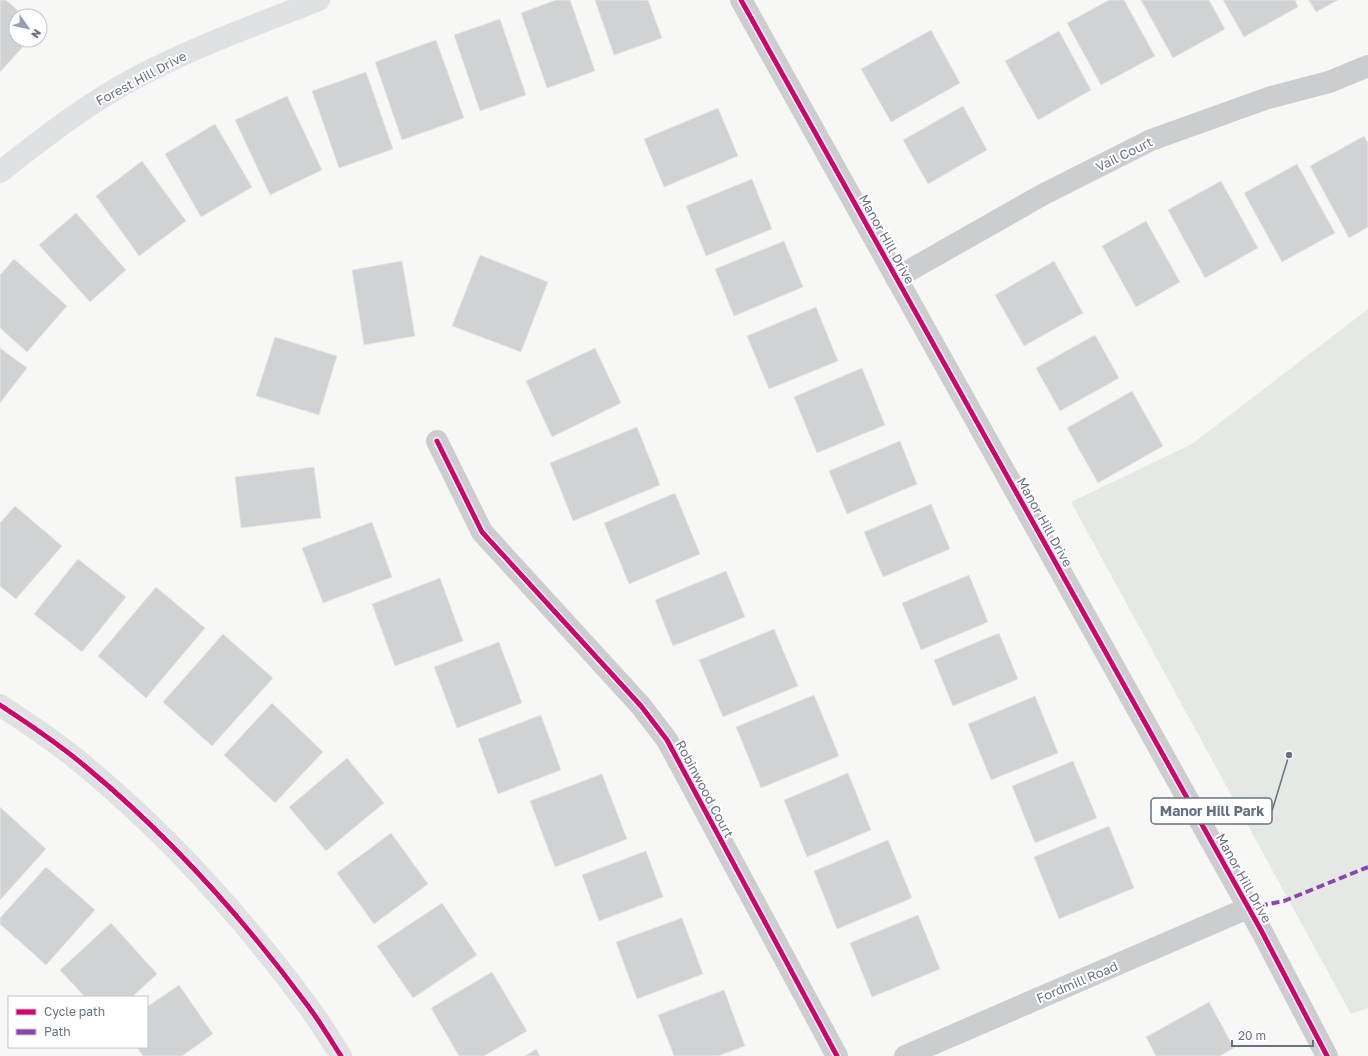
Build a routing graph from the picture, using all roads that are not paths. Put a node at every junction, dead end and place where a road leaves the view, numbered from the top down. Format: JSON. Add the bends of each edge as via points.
{"nodes":[{"id":1,"x":319,"y":0,"type":"edge"},
{"id":2,"x":741,"y":0,"type":"edge"},
{"id":3,"x":1368,"y":66,"type":"edge"},
{"id":4,"x":0,"y":172,"type":"edge"},
{"id":5,"x":896,"y":278,"type":"junction"},
{"id":6,"x":437,"y":441,"type":"dead end"},
{"id":7,"x":0,"y":704,"type":"edge"},
{"id":8,"x":1248,"y":908,"type":"junction"},
{"id":9,"x":341,"y":1056,"type":"edge"},
{"id":10,"x":837,"y":1056,"type":"edge"},
{"id":11,"x":905,"y":1056,"type":"edge"},
{"id":12,"x":1327,"y":1056,"type":"edge"}],
"edges":[{"from":1,"to":4,"type":"street","name":"Forest Hill Drive","via":[[149,70],[86,108]]},
{"from":2,"to":5,"type":"street","name":"Manor Hill Drive"},
{"from":3,"to":5,"type":"street","name":"Vail Court","via":[[1329,82],[1268,98],[1151,140],[1044,194]]},
{"from":5,"to":8,"type":"street","name":"Manor Hill Drive"},
{"from":6,"to":10,"type":"street","name":"Robinwood Court","via":[[482,532],[640,706],[667,740]]},
{"from":7,"to":9,"type":"street","via":[[85,766],[138,813],[196,871],[262,947],[308,1006]]},
{"from":8,"to":11,"type":"street","name":"Fordmill Road"},
{"from":8,"to":12,"type":"street","name":"Manor Hill Drive"}]}
